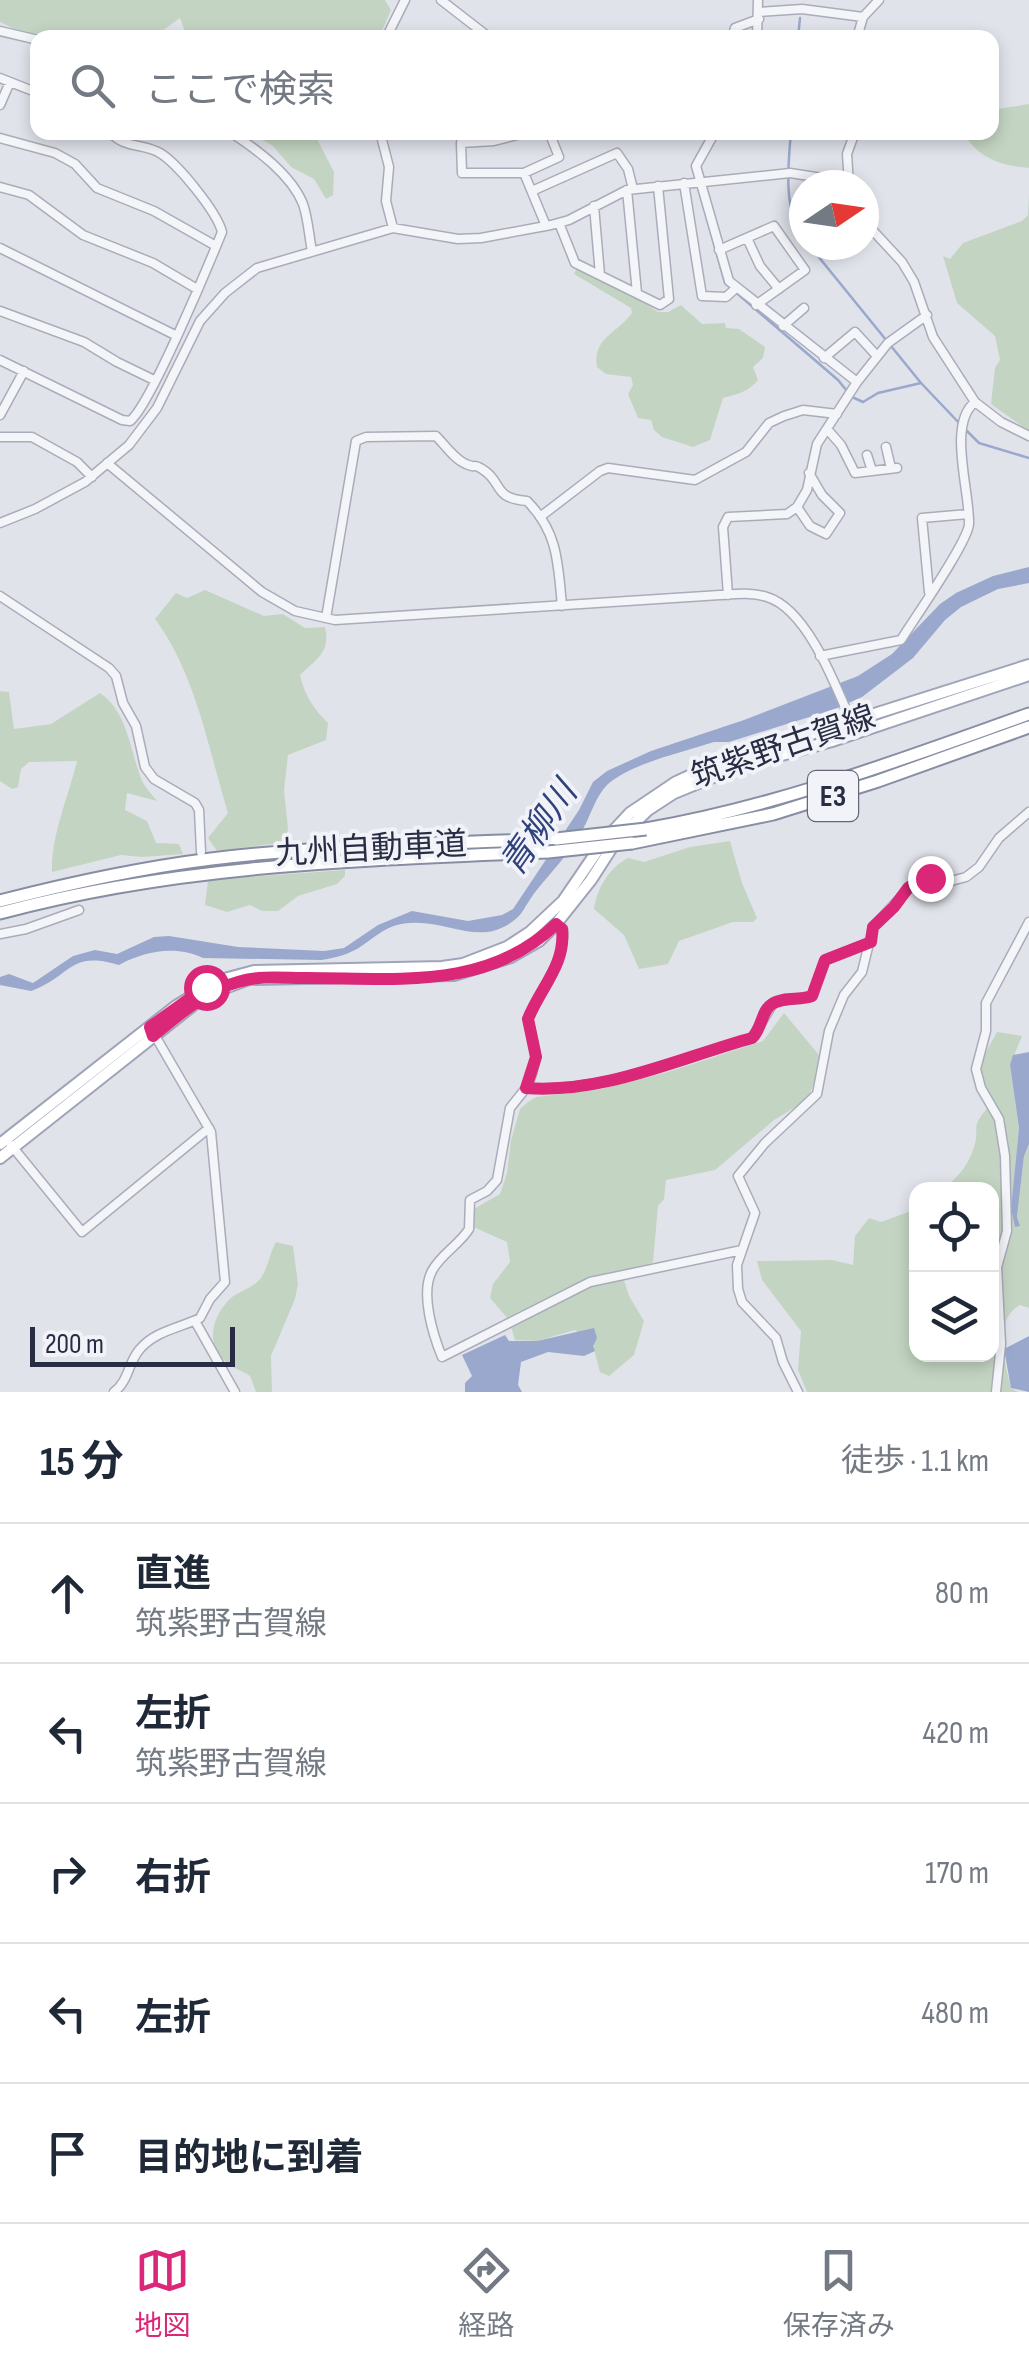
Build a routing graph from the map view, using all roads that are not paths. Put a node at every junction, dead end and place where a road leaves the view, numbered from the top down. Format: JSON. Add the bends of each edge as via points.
{"nodes":[{"id":1,"x":405,"y":0,"type":"edge"},
{"id":2,"x":441,"y":0,"type":"edge"},
{"id":3,"x":758,"y":0,"type":"edge"},
{"id":4,"x":837,"y":0,"type":"edge"},
{"id":5,"x":879,"y":0,"type":"edge"},
{"id":6,"x":801,"y":5,"type":"edge"},
{"id":7,"x":838,"y":14,"type":"junction"},
{"id":8,"x":759,"y":15,"type":"junction"},
{"id":9,"x":863,"y":17,"type":"junction"},
{"id":10,"x":390,"y":30,"type":"edge"},
{"id":11,"x":480,"y":30,"type":"edge"},
{"id":12,"x":734,"y":30,"type":"edge"},
{"id":13,"x":758,"y":30,"type":"edge"},
{"id":14,"x":859,"y":30,"type":"edge"},
{"id":15,"x":0,"y":31,"type":"edge"},
{"id":16,"x":30,"y":38,"type":"edge"},
{"id":17,"x":0,"y":78,"type":"edge"},
{"id":18,"x":10,"y":82,"type":"junction"},
{"id":19,"x":30,"y":90,"type":"edge"},
{"id":20,"x":0,"y":105,"type":"edge"},
{"id":21,"x":0,"y":138,"type":"edge"},
{"id":22,"x":119,"y":140,"type":"edge"},
{"id":23,"x":242,"y":140,"type":"edge"},
{"id":24,"x":382,"y":140,"type":"edge"},
{"id":25,"x":498,"y":140,"type":"edge"},
{"id":26,"x":553,"y":140,"type":"edge"},
{"id":27,"x":711,"y":140,"type":"edge"},
{"id":28,"x":852,"y":140,"type":"edge"},
{"id":29,"x":848,"y":170,"type":"edge"},
{"id":30,"x":524,"y":173,"type":"junction"},
{"id":31,"x":789,"y":173,"type":"edge"},
{"id":32,"x":700,"y":181,"type":"junction"},
{"id":33,"x":684,"y":183,"type":"junction"},
{"id":34,"x":658,"y":186,"type":"junction"},
{"id":35,"x":0,"y":188,"type":"edge"},
{"id":36,"x":630,"y":190,"type":"junction"},
{"id":37,"x":532,"y":191,"type":"junction"},
{"id":38,"x":594,"y":206,"type":"junction"},
{"id":39,"x":559,"y":223,"type":"junction"},
{"id":40,"x":546,"y":226,"type":"junction"},
{"id":41,"x":393,"y":228,"type":"junction"},
{"id":42,"x":879,"y":237,"type":"edge"},
{"id":43,"x":747,"y":238,"type":"junction"},
{"id":44,"x":216,"y":246,"type":"junction"},
{"id":45,"x":0,"y":248,"type":"edge"},
{"id":46,"x":719,"y":250,"type":"junction"},
{"id":47,"x":312,"y":251,"type":"junction"},
{"id":48,"x":600,"y":275,"type":"junction"},
{"id":49,"x":197,"y":288,"type":"junction"},
{"id":50,"x":735,"y":289,"type":"junction"},
{"id":51,"x":779,"y":289,"type":"junction"},
{"id":52,"x":636,"y":293,"type":"junction"},
{"id":53,"x":756,"y":305,"type":"junction"},
{"id":54,"x":804,"y":308,"type":"dead end"},
{"id":55,"x":0,"y":311,"type":"edge"},
{"id":56,"x":927,"y":315,"type":"junction"},
{"id":57,"x":783,"y":326,"type":"junction"},
{"id":58,"x":175,"y":334,"type":"junction"},
{"id":59,"x":877,"y":356,"type":"junction"},
{"id":60,"x":824,"y":358,"type":"junction"},
{"id":61,"x":0,"y":360,"type":"edge"},
{"id":62,"x":24,"y":371,"type":"junction"},
{"id":63,"x":154,"y":380,"type":"junction"},
{"id":64,"x":857,"y":382,"type":"junction"},
{"id":65,"x":975,"y":402,"type":"junction"},
{"id":66,"x":836,"y":414,"type":"junction"},
{"id":67,"x":0,"y":415,"type":"edge"},
{"id":68,"x":828,"y":429,"type":"junction"},
{"id":69,"x":1029,"y":436,"type":"edge"},
{"id":70,"x":0,"y":437,"type":"edge"},
{"id":71,"x":886,"y":447,"type":"dead end"},
{"id":72,"x":868,"y":454,"type":"dead end"},
{"id":73,"x":108,"y":463,"type":"junction"},
{"id":74,"x":872,"y":471,"type":"junction"},
{"id":75,"x":810,"y":472,"type":"junction"},
{"id":76,"x":92,"y":476,"type":"junction"},
{"id":77,"x":797,"y":506,"type":"junction"},
{"id":78,"x":968,"y":514,"type":"junction"},
{"id":79,"x":540,"y":517,"type":"junction"},
{"id":80,"x":0,"y":523,"type":"edge"},
{"id":81,"x":728,"y":594,"type":"junction"},
{"id":82,"x":929,"y":594,"type":"junction"},
{"id":83,"x":0,"y":596,"type":"edge"},
{"id":84,"x":562,"y":606,"type":"junction"},
{"id":85,"x":326,"y":618,"type":"junction"},
{"id":86,"x":820,"y":656,"type":"junction"},
{"id":87,"x":1029,"y":665,"type":"edge"},
{"id":88,"x":1029,"y":675,"type":"edge"},
{"id":89,"x":1029,"y":714,"type":"edge"},
{"id":90,"x":1029,"y":727,"type":"edge"},
{"id":91,"x":853,"y":728,"type":"junction"},
{"id":92,"x":1029,"y":812,"type":"edge"},
{"id":93,"x":208,"y":861,"type":"junction"},
{"id":94,"x":186,"y":869,"type":"junction"},
{"id":95,"x":0,"y":901,"type":"edge"},
{"id":96,"x":79,"y":910,"type":"dead end"},
{"id":97,"x":0,"y":913,"type":"edge"},
{"id":98,"x":1029,"y":922,"type":"edge"},
{"id":99,"x":556,"y":924,"type":"junction"},
{"id":100,"x":0,"y":934,"type":"edge"},
{"id":101,"x":871,"y":942,"type":"junction"},
{"id":102,"x":151,"y":1031,"type":"junction"},
{"id":103,"x":526,"y":1088,"type":"junction"},
{"id":104,"x":208,"y":1128,"type":"junction"},
{"id":105,"x":7,"y":1144,"type":"edge"},
{"id":106,"x":0,"y":1158,"type":"edge"},
{"id":107,"x":742,"y":1250,"type":"junction"},
{"id":108,"x":196,"y":1321,"type":"junction"},
{"id":109,"x":114,"y":1392,"type":"edge"},
{"id":110,"x":234,"y":1392,"type":"edge"},
{"id":111,"x":798,"y":1392,"type":"edge"},
{"id":112,"x":996,"y":1392,"type":"edge"}],
"edges":[{"from":1,"to":10,"type":"street"},
{"from":2,"to":11,"type":"street"},
{"from":3,"to":8,"type":"street"},
{"from":4,"to":7,"type":"street"},
{"from":5,"to":9,"type":"street"},
{"from":6,"to":7,"type":"street"},
{"from":6,"to":8,"type":"street"},
{"from":7,"to":9,"type":"street"},
{"from":8,"to":12,"type":"street"},
{"from":8,"to":13,"type":"street"},
{"from":9,"to":14,"type":"street"},
{"from":15,"to":16,"type":"street"},
{"from":17,"to":18,"type":"street"},
{"from":18,"to":19,"type":"street"},
{"from":18,"to":20,"type":"street"},
{"from":21,"to":44,"type":"street","via":[[55,152],[97,188]]},
{"from":22,"to":44,"type":"street","via":[[169,160],[220,222]]},
{"from":23,"to":47,"type":"street","via":[[296,191]]},
{"from":24,"to":41,"type":"street"},
{"from":25,"to":30,"type":"street","via":[[460,143],[462,173]]},
{"from":26,"to":30,"type":"street","via":[[560,157]]},
{"from":27,"to":32,"type":"street","via":[[696,166]]},
{"from":28,"to":29,"type":"street"},
{"from":30,"to":37,"type":"street"},
{"from":31,"to":32,"type":"street"},
{"from":32,"to":33,"type":"street"},
{"from":32,"to":46,"type":"street"},
{"from":33,"to":34,"type":"street"},
{"from":33,"to":50,"type":"street","via":[[702,296],[726,298]]},
{"from":34,"to":36,"type":"street"},
{"from":34,"to":52,"type":"street","via":[[669,298],[660,305]]},
{"from":35,"to":49,"type":"street","via":[[29,195],[83,234]]},
{"from":36,"to":37,"type":"street","via":[[628,169],[617,154]]},
{"from":36,"to":38,"type":"street"},
{"from":36,"to":52,"type":"street"},
{"from":37,"to":40,"type":"street"},
{"from":38,"to":39,"type":"street"},
{"from":38,"to":48,"type":"street"},
{"from":39,"to":40,"type":"street"},
{"from":39,"to":48,"type":"street","via":[[575,263]]},
{"from":40,"to":41,"type":"street","via":[[481,238]]},
{"from":41,"to":47,"type":"street"},
{"from":42,"to":56,"type":"street","via":[[902,262]]},
{"from":43,"to":46,"type":"street"},
{"from":43,"to":51,"type":"street"},
{"from":43,"to":51,"type":"street","via":[[774,226],[805,270]]},
{"from":44,"to":49,"type":"street"},
{"from":45,"to":58,"type":"street"},
{"from":46,"to":50,"type":"street"},
{"from":47,"to":73,"type":"street","via":[[257,268],[225,293],[200,322],[157,408]]},
{"from":48,"to":52,"type":"street"},
{"from":49,"to":58,"type":"street"},
{"from":50,"to":53,"type":"street"},
{"from":51,"to":53,"type":"street"},
{"from":53,"to":57,"type":"street"},
{"from":54,"to":57,"type":"street"},
{"from":55,"to":63,"type":"street","via":[[84,342]]},
{"from":56,"to":59,"type":"street"},
{"from":56,"to":65,"type":"street","via":[[933,337]]},
{"from":57,"to":60,"type":"street"},
{"from":58,"to":63,"type":"street"},
{"from":59,"to":60,"type":"street","via":[[854,332]]},
{"from":59,"to":64,"type":"street"},
{"from":60,"to":64,"type":"street"},
{"from":61,"to":62,"type":"street"},
{"from":62,"to":63,"type":"street","via":[[130,421]]},
{"from":62,"to":67,"type":"street"},
{"from":64,"to":66,"type":"street"},
{"from":65,"to":69,"type":"street"},
{"from":65,"to":78,"type":"street","via":[[961,425]]},
{"from":66,"to":68,"type":"street"},
{"from":66,"to":79,"type":"street","via":[[803,410],[769,423],[746,452],[695,480],[608,468]]},
{"from":68,"to":74,"type":"street","via":[[855,473]]},
{"from":68,"to":75,"type":"street"},
{"from":70,"to":76,"type":"street","via":[[32,437]]},
{"from":71,"to":74,"type":"street","via":[[894,468]]},
{"from":72,"to":74,"type":"street"},
{"from":73,"to":76,"type":"street"},
{"from":73,"to":85,"type":"street","via":[[262,592],[295,611]]},
{"from":75,"to":77,"type":"street"},
{"from":75,"to":77,"type":"street","via":[[840,513],[826,534],[810,526]]},
{"from":76,"to":80,"type":"street"},
{"from":77,"to":81,"type":"street","via":[[787,514],[728,517]]},
{"from":78,"to":82,"type":"street","via":[[969,528]]},
{"from":78,"to":82,"type":"street","via":[[922,518]]},
{"from":79,"to":84,"type":"street","via":[[557,546]]},
{"from":79,"to":85,"type":"street","via":[[527,501],[498,491],[480,467],[463,464],[436,436],[356,441]]},
{"from":81,"to":84,"type":"street"},
{"from":81,"to":86,"type":"street","via":[[768,597],[788,608]]},
{"from":82,"to":86,"type":"street","via":[[901,640]]},
{"from":83,"to":93,"type":"street","via":[[110,668],[136,726],[145,767],[199,810]]},
{"from":84,"to":85,"type":"street"},
{"from":86,"to":91,"type":"street"},
{"from":87,"to":91,"type":"main road","name":"筑紫野古賀線"},
{"from":88,"to":91,"type":"main road","name":"筑紫野古賀線"},
{"from":89,"to":93,"type":"highway","name":"九州自動車道","number":"E3","bridge":true,"via":[[806,792],[646,829]]},
{"from":90,"to":93,"type":"highway","name":"九州自動車道","number":"E3","bridge":true,"via":[[773,814],[632,844]]},
{"from":91,"to":99,"type":"main road","name":"筑紫野古賀線","via":[[660,800],[616,841]]},
{"from":91,"to":102,"type":"main road","name":"筑紫野古賀線","via":[[713,766],[647,799],[604,840],[547,918],[483,958],[442,968],[237,974],[206,987]]},
{"from":92,"to":101,"type":"street","via":[[966,877],[923,878],[908,888],[873,927]]},
{"from":93,"to":94,"type":"highway","name":"九州自動車道","number":"E3"},
{"from":94,"to":95,"type":"highway","name":"九州自動車道","number":"E3","via":[[129,872]]},
{"from":94,"to":97,"type":"highway","name":"九州自動車道","number":"E3"},
{"from":96,"to":100,"type":"street"},
{"from":98,"to":112,"type":"street","via":[[986,1003],[976,1068],[998,1119],[1004,1156],[1007,1231],[997,1267]]},
{"from":99,"to":102,"type":"main road","name":"筑紫野古賀線","via":[[525,951],[454,975],[234,983]]},
{"from":99,"to":103,"type":"street","via":[[564,943],[528,1019],[536,1057]]},
{"from":101,"to":103,"type":"street","via":[[825,960],[812,996],[774,1002],[752,1038],[644,1072]]},
{"from":101,"to":107,"type":"street","via":[[829,1031],[817,1094],[738,1176],[755,1213]]},
{"from":102,"to":104,"type":"street"},
{"from":102,"to":105,"type":"main road","name":"筑紫野古賀線"},
{"from":103,"to":107,"type":"street","via":[[510,1108],[497,1180],[470,1200],[469,1229],[427,1283],[442,1357],[590,1282]]},
{"from":104,"to":105,"type":"street","via":[[82,1232]]},
{"from":104,"to":108,"type":"street","via":[[225,1282]]},
{"from":105,"to":106,"type":"main road","name":"筑紫野古賀線"},
{"from":107,"to":111,"type":"street","via":[[742,1302],[776,1338]]},
{"from":108,"to":109,"type":"street","via":[[162,1332],[138,1350]]},
{"from":108,"to":110,"type":"street"}]}
